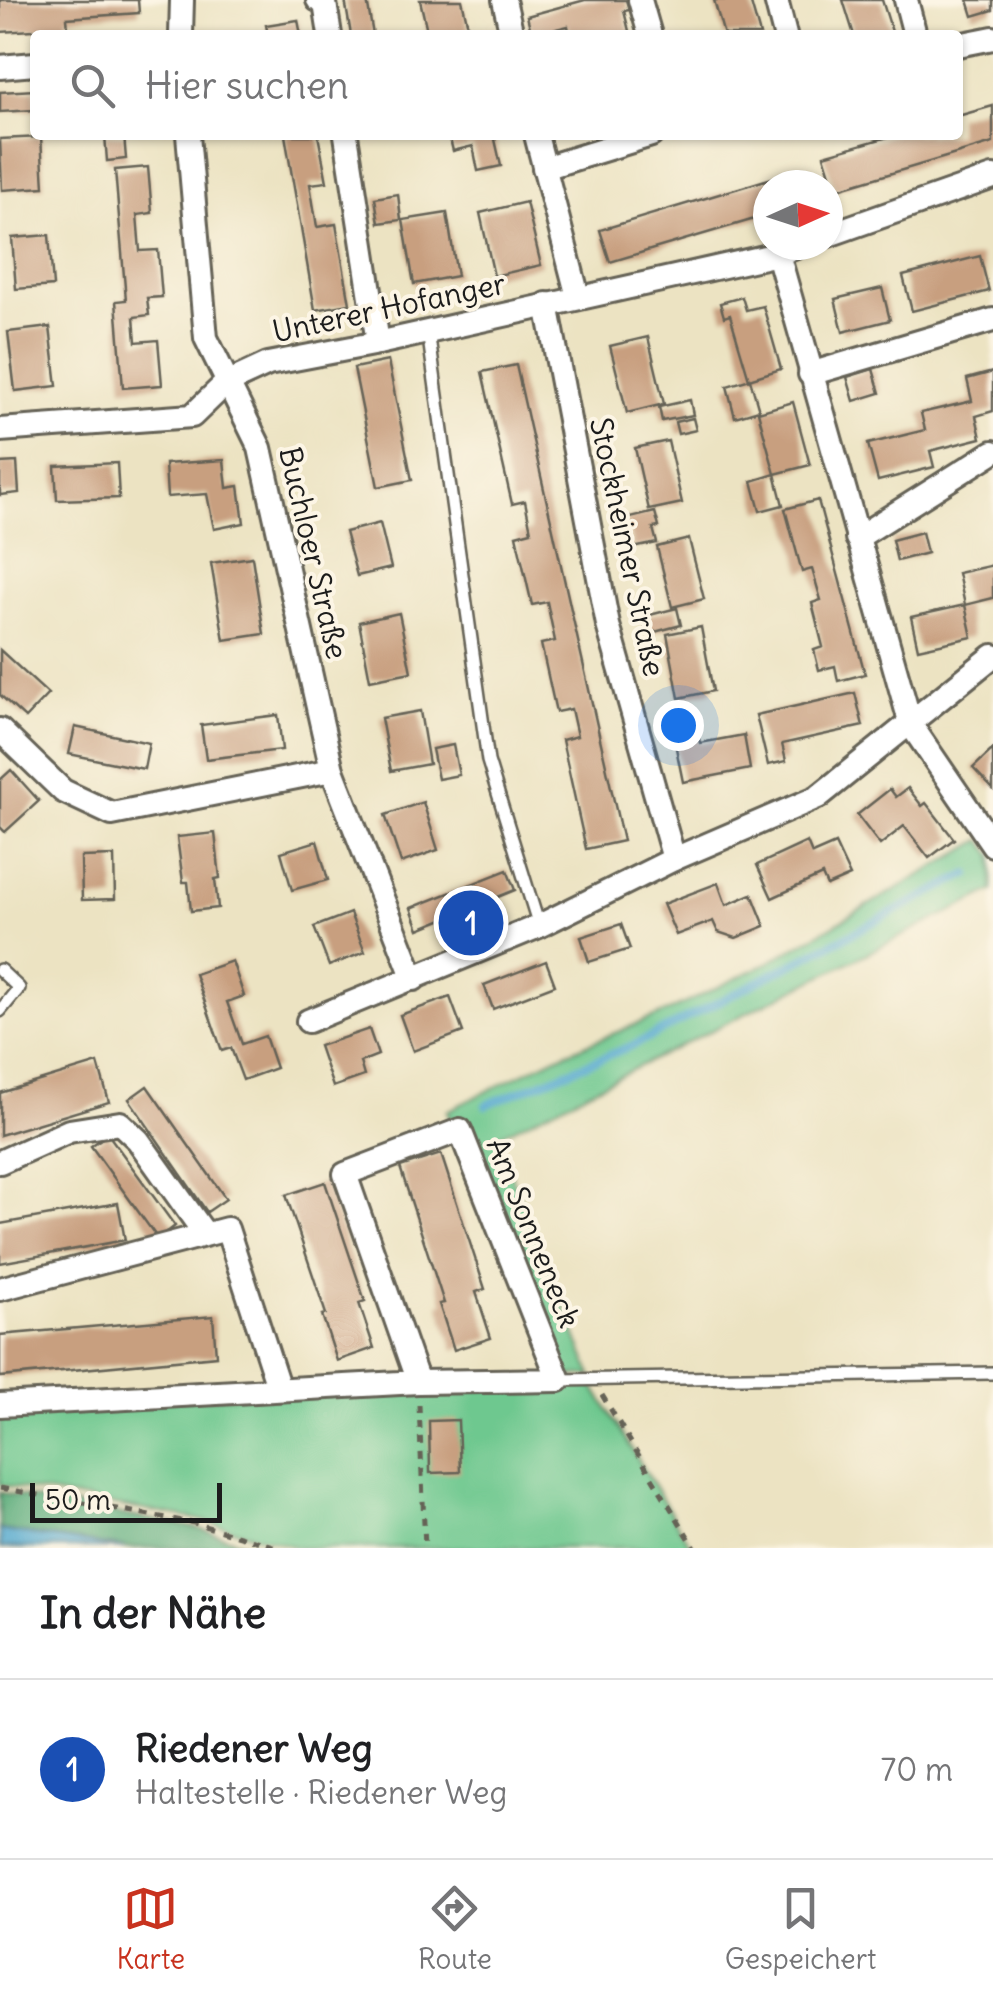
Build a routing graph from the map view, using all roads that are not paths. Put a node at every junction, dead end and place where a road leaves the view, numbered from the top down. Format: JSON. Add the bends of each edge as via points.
{"nodes":[{"id":1,"x":182,"y":0,"type":"edge"},
{"id":2,"x":318,"y":0,"type":"edge"},
{"id":3,"x":504,"y":0,"type":"edge"},
{"id":4,"x":640,"y":0,"type":"edge"},
{"id":5,"x":776,"y":0,"type":"edge"},
{"id":6,"x":906,"y":0,"type":"edge"},
{"id":7,"x":181,"y":30,"type":"edge"},
{"id":8,"x":329,"y":30,"type":"edge"},
{"id":9,"x":511,"y":30,"type":"edge"},
{"id":10,"x":649,"y":30,"type":"edge"},
{"id":11,"x":784,"y":30,"type":"edge"},
{"id":12,"x":915,"y":30,"type":"edge"},
{"id":13,"x":993,"y":38,"type":"edge"},
{"id":14,"x":963,"y":44,"type":"edge"},
{"id":15,"x":30,"y":64,"type":"edge"},
{"id":16,"x":0,"y":67,"type":"edge"},
{"id":17,"x":188,"y":140,"type":"edge"},
{"id":18,"x":347,"y":140,"type":"edge"},
{"id":19,"x":537,"y":140,"type":"edge"},
{"id":20,"x":636,"y":140,"type":"edge"},
{"id":21,"x":544,"y":168,"type":"junction"},
{"id":22,"x":993,"y":177,"type":"edge"},
{"id":23,"x":843,"y":230,"type":"edge"},
{"id":24,"x":753,"y":259,"type":"edge"},
{"id":25,"x":780,"y":260,"type":"edge"},
{"id":26,"x":578,"y":297,"type":"junction"},
{"id":27,"x":547,"y":304,"type":"junction"},
{"id":28,"x":987,"y":322,"type":"edge"},
{"id":29,"x":428,"y":331,"type":"junction"},
{"id":30,"x":378,"y":343,"type":"junction"},
{"id":31,"x":810,"y":374,"type":"junction"},
{"id":32,"x":226,"y":384,"type":"junction"},
{"id":33,"x":0,"y":430,"type":"edge"},
{"id":34,"x":993,"y":452,"type":"edge"},
{"id":35,"x":857,"y":538,"type":"junction"},
{"id":36,"x":993,"y":656,"type":"edge"},
{"id":37,"x":911,"y":725,"type":"junction"},
{"id":38,"x":0,"y":730,"type":"edge"},
{"id":39,"x":332,"y":770,"type":"junction"},
{"id":40,"x":993,"y":846,"type":"edge"},
{"id":41,"x":674,"y":859,"type":"junction"},
{"id":42,"x":539,"y":926,"type":"junction"},
{"id":43,"x":0,"y":970,"type":"edge"},
{"id":44,"x":414,"y":979,"type":"junction"},
{"id":45,"x":0,"y":1011,"type":"edge"},
{"id":46,"x":308,"y":1021,"type":"dead end"},
{"id":47,"x":0,"y":1162,"type":"edge"},
{"id":48,"x":205,"y":1234,"type":"junction"},
{"id":49,"x":0,"y":1289,"type":"edge"},
{"id":50,"x":993,"y":1373,"type":"edge"},
{"id":51,"x":559,"y":1380,"type":"junction"},
{"id":52,"x":418,"y":1382,"type":"junction"},
{"id":53,"x":278,"y":1389,"type":"junction"},
{"id":54,"x":0,"y":1404,"type":"edge"}],
"edges":[{"from":1,"to":7,"type":"street"},
{"from":2,"to":8,"type":"street","via":[[325,4]]},
{"from":3,"to":9,"type":"street"},
{"from":4,"to":10,"type":"street"},
{"from":5,"to":11,"type":"street"},
{"from":6,"to":12,"type":"street"},
{"from":13,"to":14,"type":"street"},
{"from":15,"to":16,"type":"street"},
{"from":17,"to":32,"type":"street","name":"Buchloer Straße","via":[[206,338]]},
{"from":18,"to":30,"type":"street"},
{"from":19,"to":21,"type":"street"},
{"from":20,"to":21,"type":"street"},
{"from":21,"to":26,"type":"street"},
{"from":22,"to":23,"type":"street"},
{"from":24,"to":26,"type":"street","name":"Unterer Hofanger"},
{"from":25,"to":31,"type":"street"},
{"from":26,"to":27,"type":"street","name":"Unterer Hofanger"},
{"from":27,"to":29,"type":"street","name":"Unterer Hofanger"},
{"from":27,"to":41,"type":"street","name":"Stockheimer Straße","via":[[608,626]]},
{"from":28,"to":31,"type":"street"},
{"from":29,"to":30,"type":"street","name":"Unterer Hofanger"},
{"from":29,"to":42,"type":"lane","via":[[488,762]]},
{"from":30,"to":32,"type":"street","name":"Unterer Hofanger","via":[[268,364]]},
{"from":31,"to":35,"type":"street"},
{"from":32,"to":33,"type":"street","name":"Unterer Hofanger","via":[[192,416]]},
{"from":32,"to":39,"type":"street","name":"Buchloer Straße","via":[[260,448]]},
{"from":34,"to":35,"type":"street"},
{"from":35,"to":37,"type":"street"},
{"from":36,"to":37,"type":"street"},
{"from":37,"to":40,"type":"street"},
{"from":37,"to":41,"type":"street","via":[[818,797]]},
{"from":38,"to":39,"type":"street","via":[[63,792],[112,814]]},
{"from":39,"to":44,"type":"street","name":"Buchloer Straße"},
{"from":41,"to":42,"type":"street"},
{"from":42,"to":44,"type":"street"},
{"from":43,"to":45,"type":"lane","via":[[19,988]]},
{"from":44,"to":46,"type":"street"},
{"from":47,"to":48,"type":"street","via":[[69,1132],[120,1122]]},
{"from":48,"to":49,"type":"street"},
{"from":48,"to":53,"type":"street","via":[[227,1229]]},
{"from":50,"to":51,"type":"lane"},
{"from":51,"to":52,"type":"street"},
{"from":51,"to":52,"type":"street","name":"Am Sonneneck","via":[[460,1130],[345,1174]]},
{"from":52,"to":53,"type":"street"},
{"from":53,"to":54,"type":"street"}]}
